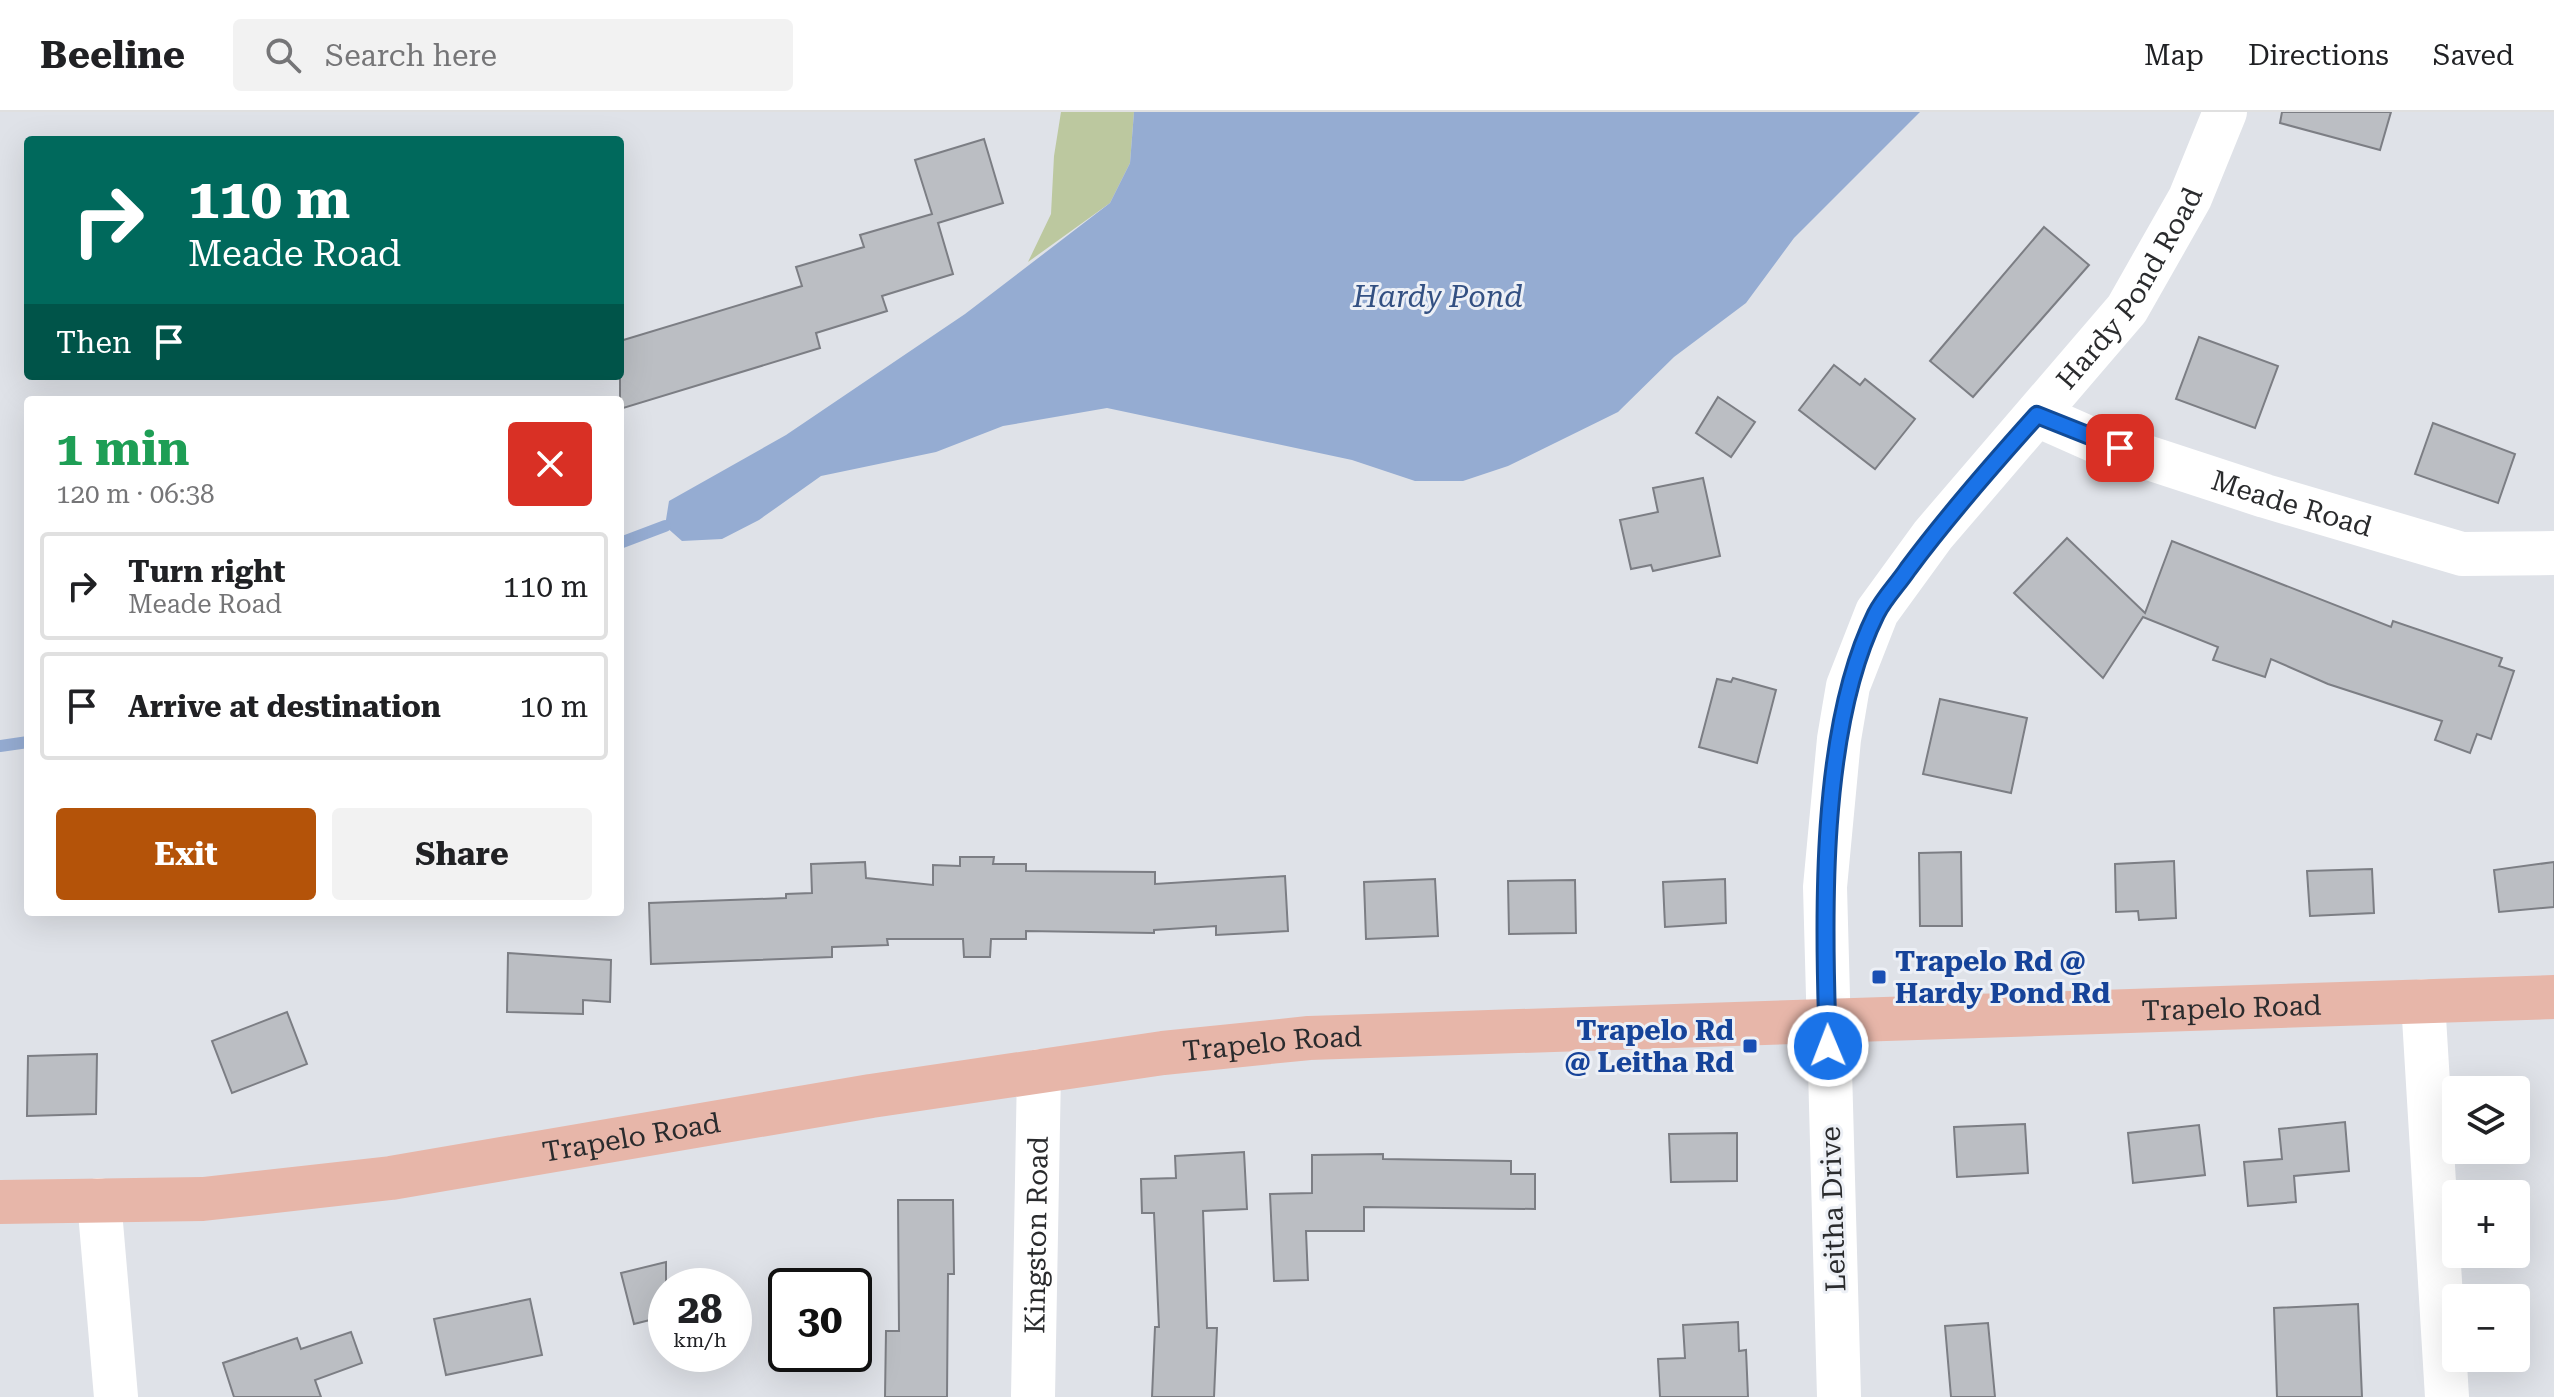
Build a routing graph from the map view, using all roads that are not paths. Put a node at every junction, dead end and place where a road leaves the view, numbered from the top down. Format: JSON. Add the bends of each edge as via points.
{"nodes":[{"id":1,"x":2225,"y":112,"type":"edge"},
{"id":2,"x":2037,"y":415,"type":"junction"},
{"id":3,"x":2554,"y":553,"type":"edge"},
{"id":4,"x":2554,"y":997,"type":"edge"},
{"id":5,"x":2423,"y":1001,"type":"junction"},
{"id":6,"x":1827,"y":1021,"type":"junction"},
{"id":7,"x":1039,"y":1071,"type":"junction"},
{"id":8,"x":99,"y":1200,"type":"junction"},
{"id":9,"x":0,"y":1202,"type":"edge"},
{"id":10,"x":116,"y":1397,"type":"edge"},
{"id":11,"x":1033,"y":1397,"type":"edge"},
{"id":12,"x":1839,"y":1397,"type":"edge"},
{"id":13,"x":2447,"y":1397,"type":"edge"}],
"edges":[{"from":1,"to":2,"type":"street","name":"Hardy Pond Road","via":[[2190,198],[2127,309]]},
{"from":2,"to":3,"type":"street","name":"Meade Road","via":[[2105,444],[2462,554]]},
{"from":2,"to":6,"type":"street","name":"Hardy Pond Road","via":[[1933,535],[1877,612],[1848,686],[1825,887]]},
{"from":4,"to":5,"type":"main road","name":"Trapelo Road"},
{"from":5,"to":6,"type":"main road","name":"Trapelo Road"},
{"from":5,"to":13,"type":"street"},
{"from":6,"to":7,"type":"main road","name":"Trapelo Road","via":[[1309,1038]]},
{"from":6,"to":12,"type":"street","name":"Leitha Drive"},
{"from":7,"to":8,"type":"main road","name":"Trapelo Road","via":[[391,1178],[203,1199]]},
{"from":7,"to":11,"type":"street","name":"Kingston Road"},
{"from":8,"to":9,"type":"main road","name":"Trapelo Road"},
{"from":8,"to":10,"type":"street"}]}
